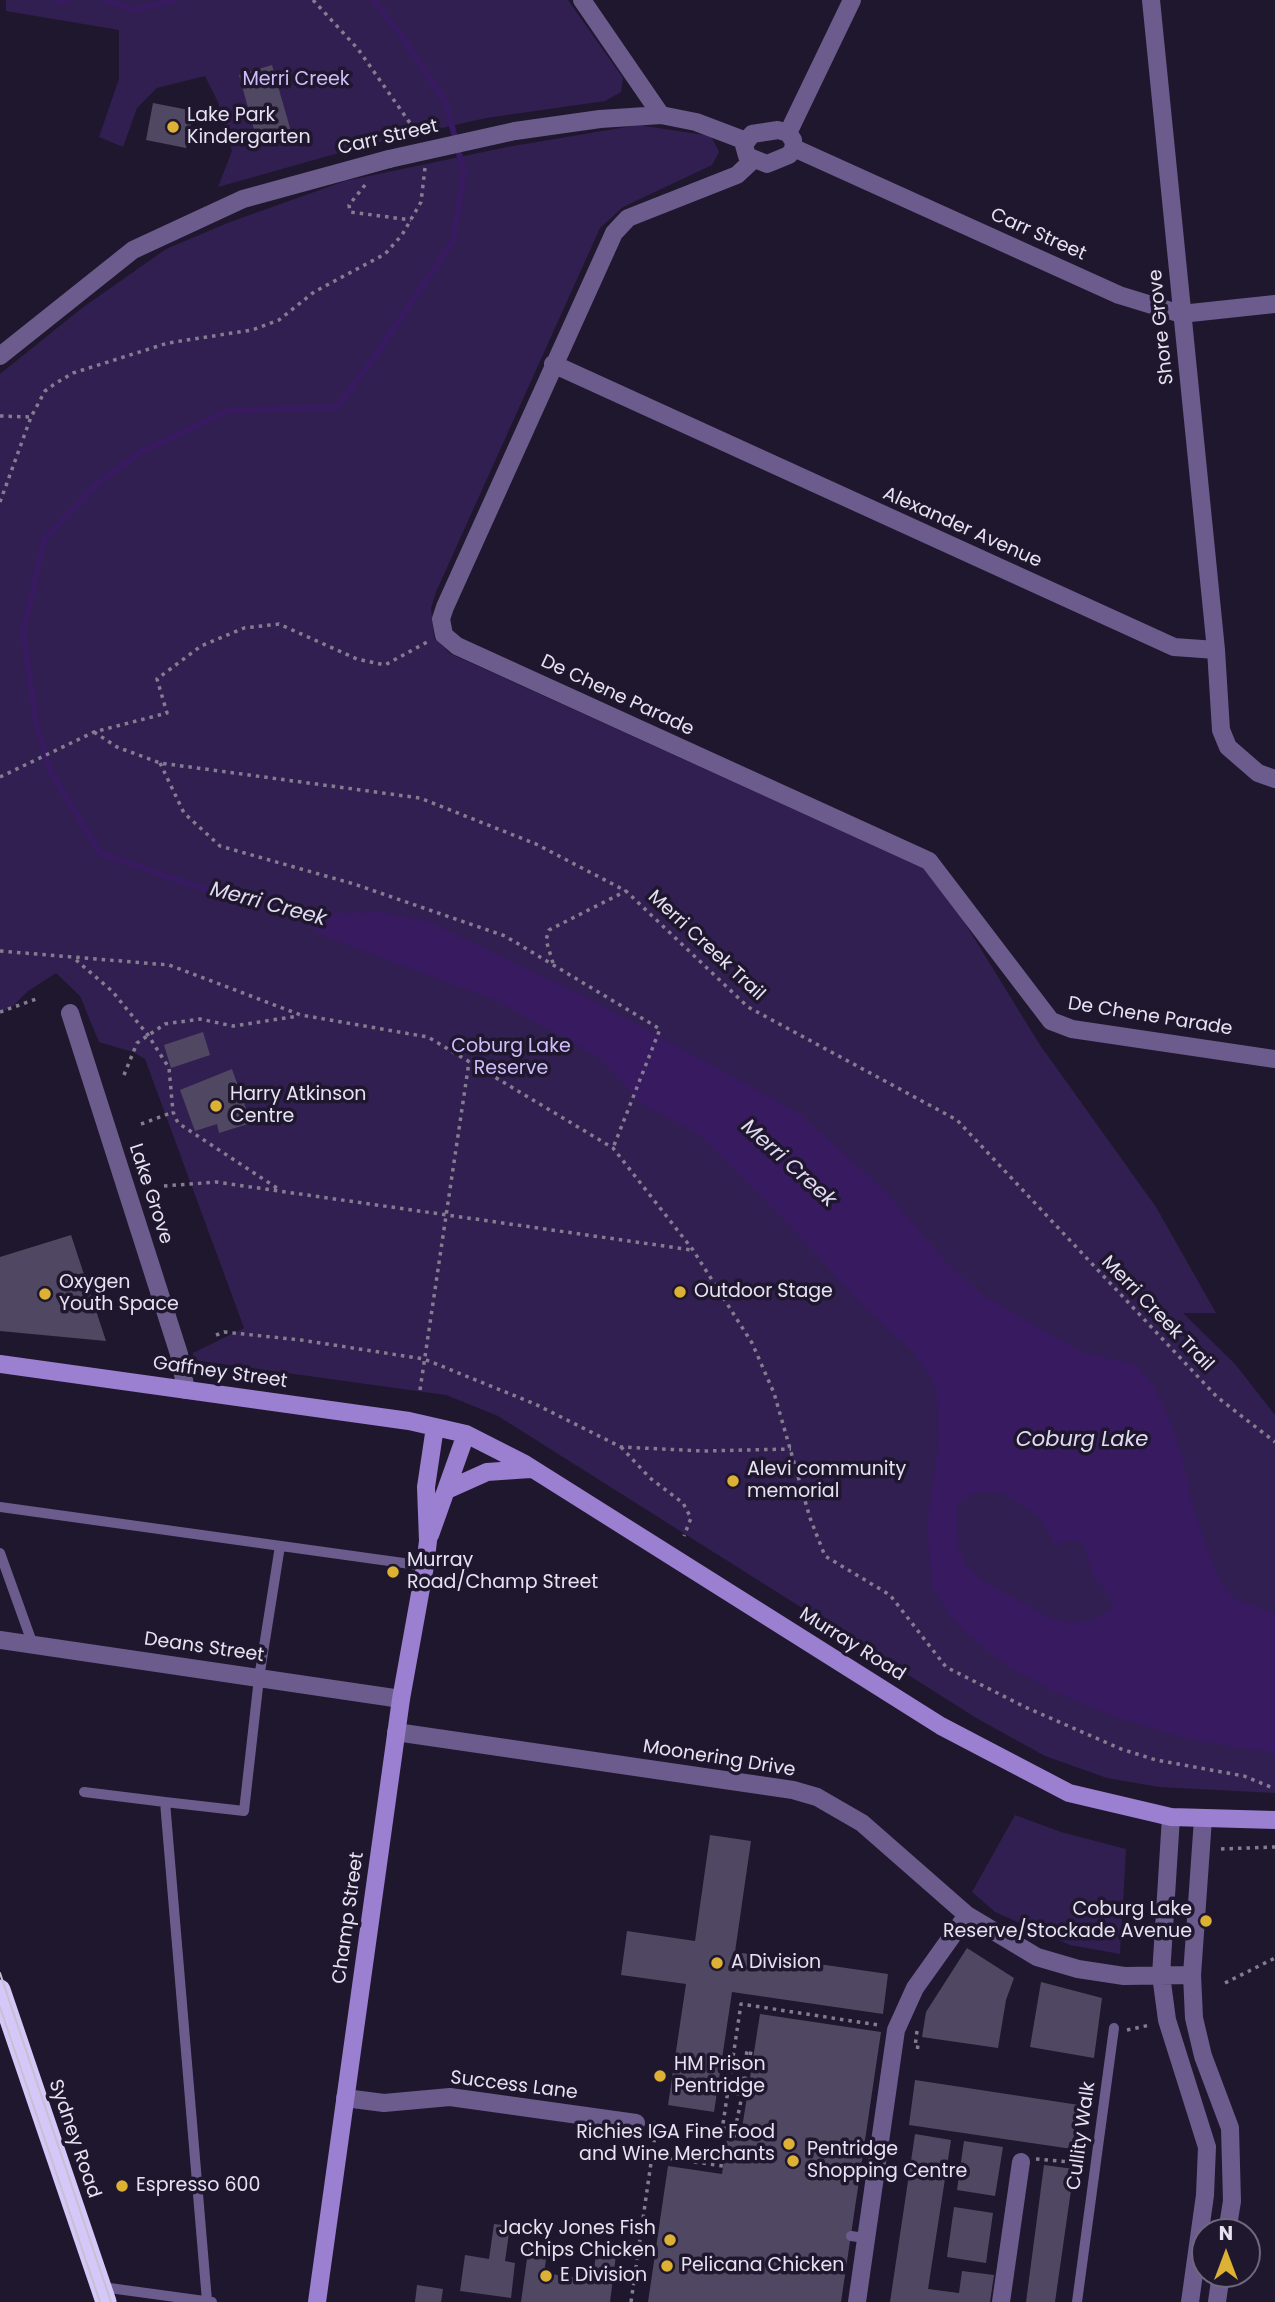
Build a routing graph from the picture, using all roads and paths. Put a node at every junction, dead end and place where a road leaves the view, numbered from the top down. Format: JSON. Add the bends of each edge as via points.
{"nodes":[{"id":1,"x":313,"y":0,"type":"edge"},
{"id":2,"x":582,"y":0,"type":"edge"},
{"id":3,"x":852,"y":0,"type":"edge"},
{"id":4,"x":1151,"y":0,"type":"edge"},
{"id":5,"x":661,"y":115,"type":"junction"},
{"id":6,"x":747,"y":141,"type":"junction"},
{"id":7,"x":791,"y":141,"type":"junction"},
{"id":8,"x":420,"y":142,"type":"dead end"},
{"id":9,"x":424,"y":158,"type":"dead end"},
{"id":10,"x":753,"y":160,"type":"junction"},
{"id":11,"x":382,"y":161,"type":"junction"},
{"id":12,"x":411,"y":220,"type":"junction"},
{"id":13,"x":1275,"y":304,"type":"edge"},
{"id":14,"x":1181,"y":314,"type":"junction"},
{"id":15,"x":0,"y":356,"type":"edge"},
{"id":16,"x":553,"y":364,"type":"junction"},
{"id":17,"x":0,"y":416,"type":"edge"},
{"id":18,"x":31,"y":417,"type":"junction"},
{"id":19,"x":0,"y":502,"type":"edge"},
{"id":20,"x":444,"y":635,"type":"junction"},
{"id":21,"x":1216,"y":650,"type":"junction"},
{"id":22,"x":94,"y":732,"type":"junction"},
{"id":23,"x":160,"y":763,"type":"junction"},
{"id":24,"x":0,"y":777,"type":"edge"},
{"id":25,"x":1275,"y":779,"type":"edge"},
{"id":26,"x":626,"y":891,"type":"junction"},
{"id":27,"x":0,"y":951,"type":"edge"},
{"id":28,"x":75,"y":959,"type":"junction"},
{"id":29,"x":554,"y":963,"type":"junction"},
{"id":30,"x":38,"y":998,"type":"dead end"},
{"id":31,"x":0,"y":1012,"type":"edge"},
{"id":32,"x":70,"y":1013,"type":"dead end"},
{"id":33,"x":301,"y":1015,"type":"junction"},
{"id":34,"x":148,"y":1035,"type":"junction"},
{"id":35,"x":1275,"y":1059,"type":"edge"},
{"id":36,"x":469,"y":1062,"type":"junction"},
{"id":37,"x":124,"y":1075,"type":"dead end"},
{"id":38,"x":173,"y":1112,"type":"junction"},
{"id":39,"x":141,"y":1124,"type":"dead end"},
{"id":40,"x":613,"y":1148,"type":"junction"},
{"id":41,"x":164,"y":1186,"type":"dead end"},
{"id":42,"x":282,"y":1191,"type":"junction"},
{"id":43,"x":446,"y":1216,"type":"junction"},
{"id":44,"x":693,"y":1250,"type":"junction"},
{"id":45,"x":216,"y":1335,"type":"dead end"},
{"id":46,"x":424,"y":1359,"type":"junction"},
{"id":47,"x":0,"y":1364,"type":"edge"},
{"id":48,"x":186,"y":1390,"type":"junction"},
{"id":49,"x":420,"y":1391,"type":"dead end"},
{"id":50,"x":435,"y":1427,"type":"junction"},
{"id":51,"x":466,"y":1434,"type":"junction"},
{"id":52,"x":1275,"y":1442,"type":"edge"},
{"id":53,"x":621,"y":1447,"type":"junction"},
{"id":54,"x":791,"y":1449,"type":"junction"},
{"id":55,"x":534,"y":1469,"type":"junction"},
{"id":56,"x":449,"y":1489,"type":"junction"},
{"id":57,"x":0,"y":1507,"type":"edge"},
{"id":58,"x":684,"y":1536,"type":"dead end"},
{"id":59,"x":428,"y":1541,"type":"junction"},
{"id":60,"x":281,"y":1546,"type":"junction"},
{"id":61,"x":0,"y":1553,"type":"edge"},
{"id":62,"x":452,"y":1563,"type":"dead end"},
{"id":63,"x":425,"y":1566,"type":"junction"},
{"id":64,"x":471,"y":1566,"type":"dead end"},
{"id":65,"x":0,"y":1640,"type":"edge"},
{"id":66,"x":33,"y":1645,"type":"junction"},
{"id":67,"x":260,"y":1678,"type":"junction"},
{"id":68,"x":401,"y":1699,"type":"junction"},
{"id":69,"x":396,"y":1732,"type":"junction"},
{"id":70,"x":1273,"y":1788,"type":"dead end"},
{"id":71,"x":84,"y":1792,"type":"dead end"},
{"id":72,"x":165,"y":1802,"type":"junction"},
{"id":73,"x":1171,"y":1817,"type":"junction"},
{"id":74,"x":1203,"y":1819,"type":"junction"},
{"id":75,"x":1275,"y":1820,"type":"edge"},
{"id":76,"x":1275,"y":1847,"type":"edge"},
{"id":77,"x":1221,"y":1849,"type":"dead end"},
{"id":78,"x":967,"y":1916,"type":"junction"},
{"id":79,"x":1275,"y":1958,"type":"edge"},
{"id":80,"x":1161,"y":1975,"type":"junction"},
{"id":81,"x":1192,"y":1975,"type":"junction"},
{"id":82,"x":1225,"y":1983,"type":"dead end"},
{"id":83,"x":0,"y":1990,"type":"edge"},
{"id":84,"x":1167,"y":2020,"type":"junction"},
{"id":85,"x":883,"y":2026,"type":"dead end"},
{"id":86,"x":1114,"y":2028,"type":"joint"},
{"id":87,"x":916,"y":2039,"type":"dead end"},
{"id":88,"x":925,"y":2048,"type":"dead end"},
{"id":89,"x":728,"y":2092,"type":"junction"},
{"id":90,"x":345,"y":2098,"type":"junction"},
{"id":91,"x":636,"y":2123,"type":"dead end"},
{"id":92,"x":722,"y":2128,"type":"junction"},
{"id":93,"x":735,"y":2130,"type":"junction"},
{"id":94,"x":734,"y":2140,"type":"dead end"},
{"id":95,"x":652,"y":2156,"type":"junction"},
{"id":96,"x":1060,"y":2160,"type":"dead end"},
{"id":97,"x":1021,"y":2162,"type":"dead end"},
{"id":98,"x":1074,"y":2162,"type":"dead end"},
{"id":99,"x":723,"y":2166,"type":"dead end"},
{"id":100,"x":1229,"y":2218,"type":"edge"},
{"id":101,"x":103,"y":2294,"type":"edge"},
{"id":102,"x":207,"y":2301,"type":"edge"},
{"id":103,"x":212,"y":2302,"type":"edge"},
{"id":104,"x":317,"y":2302,"type":"edge"},
{"id":105,"x":631,"y":2302,"type":"edge"},
{"id":106,"x":856,"y":2302,"type":"edge"},
{"id":107,"x":1001,"y":2302,"type":"edge"},
{"id":108,"x":1077,"y":2302,"type":"edge"},
{"id":109,"x":1190,"y":2302,"type":"edge"}],
"edges":[{"from":1,"to":8,"type":"path","via":[[358,49],[415,128]]},
{"from":2,"to":5,"type":"street"},
{"from":3,"to":7,"type":"street"},
{"from":4,"to":14,"type":"street","name":"Shore Grove"},
{"from":5,"to":6,"type":"street","name":"Carr Street"},
{"from":5,"to":11,"type":"street","name":"Carr Street","bridge":true,"via":[[515,131]]},
{"from":6,"to":7,"type":"street","via":[[760,131],[778,130]]},
{"from":6,"to":10,"type":"street","via":[[745,151]]},
{"from":7,"to":10,"type":"street","via":[[783,160]]},
{"from":7,"to":14,"type":"street","name":"Carr Street","via":[[1119,295]]},
{"from":9,"to":12,"type":"path","via":[[423,195]]},
{"from":10,"to":16,"type":"street","via":[[737,175],[628,218],[614,233]]},
{"from":11,"to":12,"type":"path","via":[[348,209]]},
{"from":11,"to":15,"type":"street","name":"Carr Street","via":[[243,198],[133,250]]},
{"from":12,"to":18,"type":"path","via":[[385,254],[314,292],[279,320],[252,330],[168,344],[73,373],[46,391]]},
{"from":13,"to":14,"type":"street","name":"Carr Street"},
{"from":14,"to":21,"type":"street","name":"Shore Grove"},
{"from":16,"to":20,"type":"street","via":[[445,607],[441,619]]},
{"from":16,"to":21,"type":"street","name":"Alexander Avenue","via":[[1174,647]]},
{"from":17,"to":18,"type":"path"},
{"from":18,"to":19,"type":"path"},
{"from":20,"to":22,"type":"path","via":[[385,665],[357,659],[279,624],[244,628],[201,646],[157,679],[167,712]]},
{"from":20,"to":35,"type":"street","name":"De Chene Parade","via":[[457,646],[929,861],[1051,1021],[1072,1030]]},
{"from":21,"to":25,"type":"street","via":[[1221,730],[1228,747],[1258,773]]},
{"from":22,"to":23,"type":"path","name":"Merri Creek Trail","via":[[117,747]]},
{"from":22,"to":24,"type":"path"},
{"from":23,"to":26,"type":"path","name":"Merri Creek Trail","via":[[420,798],[536,844]]},
{"from":23,"to":29,"type":"path","via":[[184,813],[220,846],[354,884],[505,936]]},
{"from":26,"to":29,"type":"path","via":[[549,930],[546,940]]},
{"from":26,"to":52,"type":"path","name":"Merri Creek Trail","via":[[748,1007],[957,1120],[1217,1397]]},
{"from":27,"to":28,"type":"path"},
{"from":28,"to":33,"type":"path","via":[[169,965]]},
{"from":28,"to":34,"type":"path","via":[[112,991]]},
{"from":29,"to":40,"type":"path","via":[[660,1029]]},
{"from":30,"to":31,"type":"path"},
{"from":32,"to":48,"type":"street","name":"Lake Grove","via":[[179,1354]]},
{"from":33,"to":34,"type":"path","via":[[233,1026],[200,1019],[165,1024]]},
{"from":33,"to":36,"type":"path","via":[[428,1037]]},
{"from":34,"to":37,"type":"path","via":[[137,1044]]},
{"from":34,"to":38,"type":"path","via":[[169,1068]]},
{"from":36,"to":40,"type":"path"},
{"from":36,"to":43,"type":"path"},
{"from":38,"to":39,"type":"path"},
{"from":38,"to":42,"type":"path","via":[[178,1123]]},
{"from":40,"to":44,"type":"path"},
{"from":41,"to":42,"type":"path","via":[[216,1182]]},
{"from":42,"to":43,"type":"path"},
{"from":43,"to":44,"type":"path"},
{"from":43,"to":46,"type":"path"},
{"from":44,"to":54,"type":"path","via":[[752,1343]]},
{"from":45,"to":46,"type":"path","via":[[301,1340]]},
{"from":46,"to":49,"type":"path"},
{"from":46,"to":53,"type":"path","via":[[535,1404]]},
{"from":47,"to":48,"type":"main road","name":"Gaffney Street"},
{"from":48,"to":50,"type":"main road","name":"Gaffney Street"},
{"from":50,"to":51,"type":"main road","name":"Murray Road"},
{"from":50,"to":59,"type":"main road","name":"Champ Street","via":[[426,1487]]},
{"from":51,"to":55,"type":"main road","name":"Murray Road"},
{"from":51,"to":56,"type":"main road","name":"Champ Street"},
{"from":53,"to":54,"type":"path"},
{"from":53,"to":58,"type":"path","via":[[650,1478],[683,1503],[691,1518]]},
{"from":54,"to":70,"type":"path","via":[[825,1556],[890,1595],[946,1667],[1121,1748],[1244,1776]]},
{"from":55,"to":56,"type":"main road","via":[[486,1472]]},
{"from":55,"to":73,"type":"main road","name":"Murray Road","via":[[941,1727],[1069,1793]]},
{"from":56,"to":59,"type":"main road","name":"Champ Street"},
{"from":57,"to":60,"type":"lane"},
{"from":59,"to":63,"type":"main road","name":"Champ Street"},
{"from":60,"to":63,"type":"lane"},
{"from":60,"to":67,"type":"lane"},
{"from":61,"to":66,"type":"lane"},
{"from":62,"to":64,"type":"path"},
{"from":63,"to":68,"type":"main road","name":"Champ Street"},
{"from":65,"to":66,"type":"street","name":"Deans Street"},
{"from":66,"to":67,"type":"street","name":"Deans Street"},
{"from":67,"to":68,"type":"street","name":"Deans Street"},
{"from":67,"to":72,"type":"lane","via":[[244,1811]]},
{"from":68,"to":69,"type":"main road","name":"Champ Street"},
{"from":69,"to":78,"type":"street","name":"Moonering Drive","via":[[793,1790],[840,1808],[862,1823]]},
{"from":69,"to":90,"type":"main road","name":"Champ Street"},
{"from":71,"to":72,"type":"lane"},
{"from":72,"to":102,"type":"lane"},
{"from":73,"to":74,"type":"main road","name":"Murray Road"},
{"from":73,"to":80,"type":"street"},
{"from":74,"to":75,"type":"main road","name":"Murray Road"},
{"from":74,"to":81,"type":"street"},
{"from":76,"to":77,"type":"path"},
{"from":78,"to":80,"type":"street","name":"Moonering Drive","via":[[1047,1960],[1124,1976]]},
{"from":78,"to":106,"type":"street","via":[[903,2009],[870,2153],[858,2237]]},
{"from":79,"to":82,"type":"path"},
{"from":80,"to":81,"type":"street","name":"Moonering Drive"},
{"from":80,"to":84,"type":"street"},
{"from":81,"to":100,"type":"street","via":[[1203,2056],[1230,2128]]},
{"from":83,"to":101,"type":"highway","name":"Sydney Road"},
{"from":84,"to":86,"type":"path","via":[[1128,2030]]},
{"from":84,"to":109,"type":"street","via":[[1207,2147]]},
{"from":85,"to":89,"type":"path","via":[[741,2004]]},
{"from":86,"to":108,"type":"lane","name":"Cullity Walk"},
{"from":87,"to":88,"type":"path","via":[[915,2047]]},
{"from":89,"to":92,"type":"path"},
{"from":89,"to":93,"type":"path","via":[[739,2094],[747,2051],[751,2051]]},
{"from":90,"to":91,"type":"street","name":"Success Lane","via":[[384,2103],[450,2096]]},
{"from":90,"to":104,"type":"main road","name":"Champ Street"},
{"from":92,"to":93,"type":"path"},
{"from":92,"to":95,"type":"path","via":[[721,2137],[656,2128]]},
{"from":93,"to":94,"type":"path"},
{"from":95,"to":99,"type":"path"},
{"from":95,"to":105,"type":"path"},
{"from":96,"to":98,"type":"path"},
{"from":97,"to":107,"type":"street"},
{"from":101,"to":102,"type":"lane"},
{"from":102,"to":103,"type":"lane"}]}
